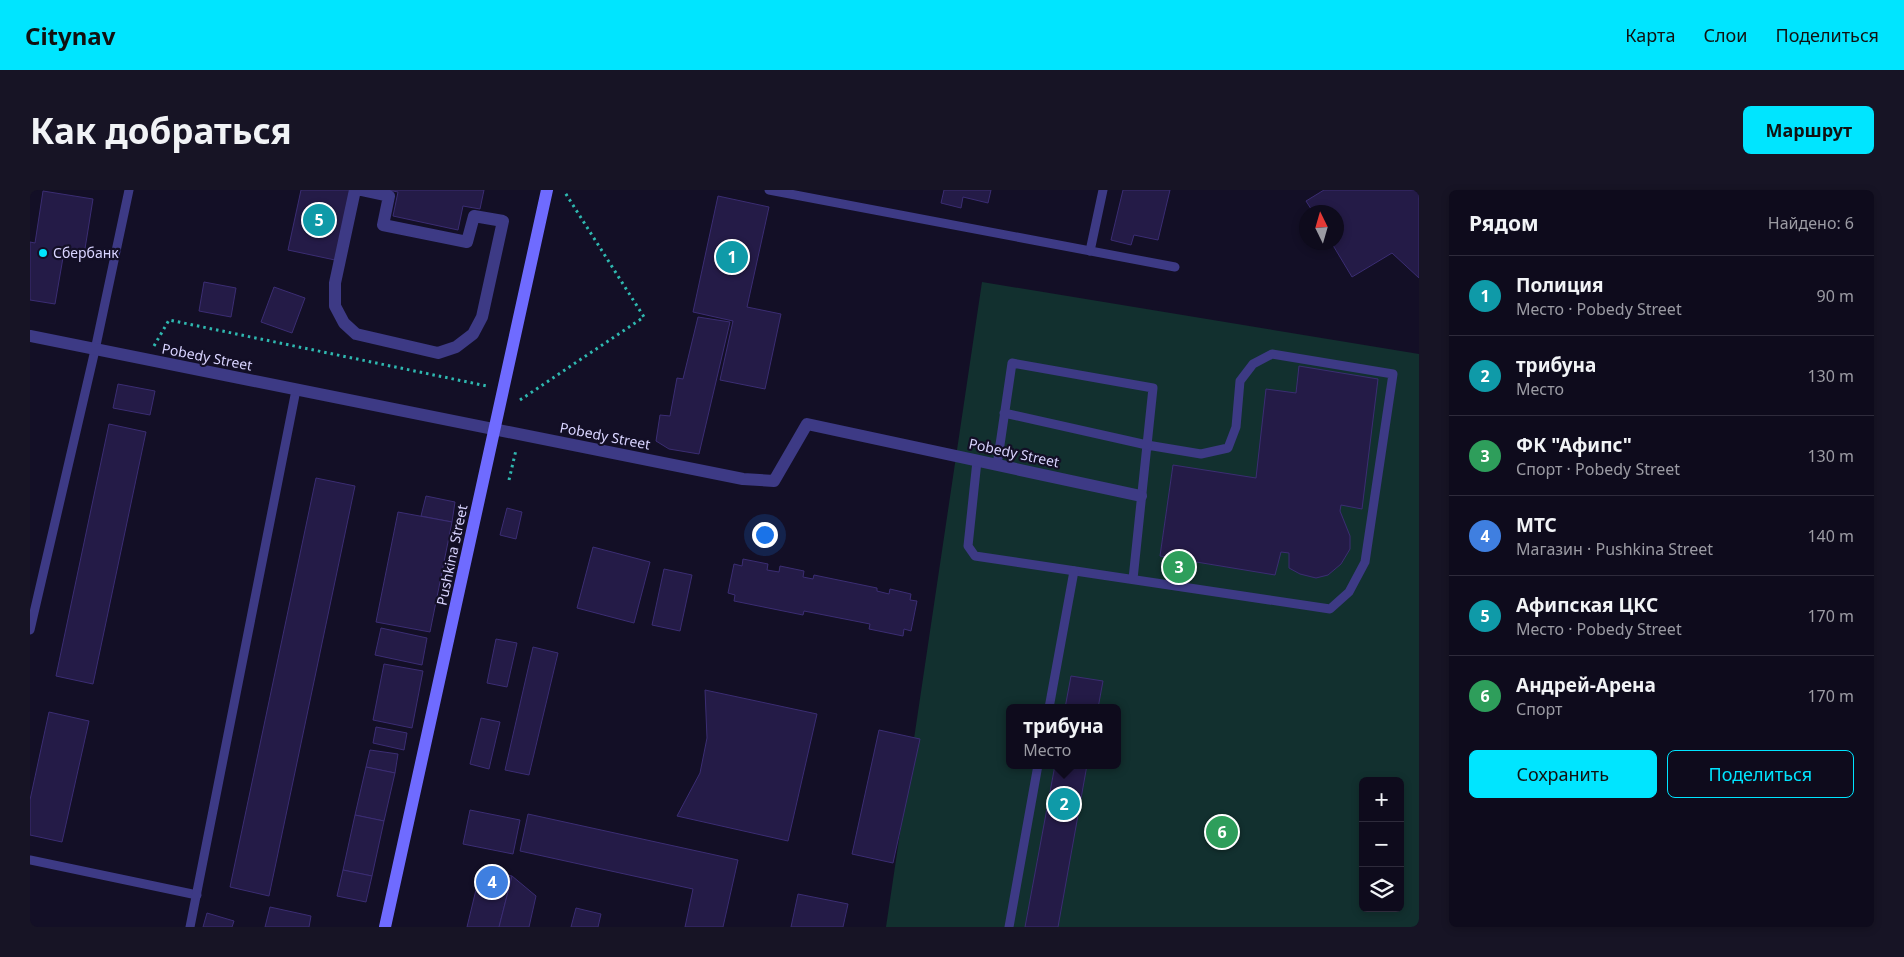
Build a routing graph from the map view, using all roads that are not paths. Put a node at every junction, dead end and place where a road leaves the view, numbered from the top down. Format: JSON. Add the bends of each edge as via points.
{"nodes":[{"id":1,"x":130,"y":190,"type":"edge"},
{"id":2,"x":355,"y":190,"type":"edge"},
{"id":3,"x":361,"y":190,"type":"edge"},
{"id":4,"x":547,"y":190,"type":"edge"},
{"id":5,"x":769,"y":190,"type":"edge"},
{"id":6,"x":1103,"y":190,"type":"edge"},
{"id":7,"x":1090,"y":251,"type":"junction"},
{"id":8,"x":1175,"y":267,"type":"dead end"},
{"id":9,"x":30,"y":336,"type":"edge"},
{"id":10,"x":95,"y":350,"type":"junction"},
{"id":11,"x":296,"y":390,"type":"junction"},
{"id":12,"x":1004,"y":413,"type":"junction"},
{"id":13,"x":495,"y":429,"type":"junction"},
{"id":14,"x":1146,"y":445,"type":"junction"},
{"id":15,"x":977,"y":461,"type":"junction"},
{"id":16,"x":997,"y":465,"type":"junction"},
{"id":17,"x":1141,"y":496,"type":"junction"},
{"id":18,"x":1074,"y":570,"type":"junction"},
{"id":19,"x":1133,"y":579,"type":"junction"},
{"id":20,"x":30,"y":630,"type":"edge"},
{"id":21,"x":1050,"y":704,"type":"edge"},
{"id":22,"x":1037,"y":769,"type":"edge"},
{"id":23,"x":30,"y":860,"type":"edge"},
{"id":24,"x":197,"y":895,"type":"junction"},
{"id":25,"x":190,"y":927,"type":"edge"},
{"id":26,"x":385,"y":927,"type":"edge"},
{"id":27,"x":1009,"y":927,"type":"edge"}],
"edges":[{"from":1,"to":10,"type":"lane"},
{"from":2,"to":3,"type":"street","via":[[335,283],[335,306],[344,323],[356,334],[438,353],[456,347],[473,334],[482,316],[503,221],[474,216],[468,242],[383,225],[389,196]]},
{"from":4,"to":13,"type":"street","name":"Pushkina Street"},
{"from":5,"to":7,"type":"lane"},
{"from":6,"to":7,"type":"lane"},
{"from":7,"to":8,"type":"lane"},
{"from":9,"to":10,"type":"street","name":"Pobedy Street"},
{"from":10,"to":11,"type":"street","name":"Pobedy Street"},
{"from":10,"to":20,"type":"lane"},
{"from":11,"to":13,"type":"street","name":"Pobedy Street"},
{"from":11,"to":24,"type":"lane"},
{"from":12,"to":14,"type":"lane"},
{"from":12,"to":14,"type":"lane","via":[[1012,363],[1153,388]]},
{"from":12,"to":16,"type":"lane"},
{"from":13,"to":15,"type":"street","name":"Pobedy Street","via":[[743,479],[774,481],[807,424]]},
{"from":13,"to":26,"type":"street","name":"Pushkina Street"},
{"from":14,"to":17,"type":"lane"},
{"from":14,"to":19,"type":"lane","via":[[1201,454],[1228,448],[1236,428],[1240,381],[1253,364],[1272,354],[1393,374],[1365,562],[1349,592],[1330,609]]},
{"from":15,"to":16,"type":"street","name":"Pobedy Street"},
{"from":15,"to":18,"type":"lane","via":[[968,546],[975,556]]},
{"from":16,"to":17,"type":"street","name":"Pobedy Street"},
{"from":17,"to":19,"type":"lane"},
{"from":18,"to":19,"type":"lane"},
{"from":18,"to":21,"type":"lane"},
{"from":22,"to":27,"type":"lane"},
{"from":23,"to":24,"type":"lane"},
{"from":24,"to":25,"type":"lane"}]}
